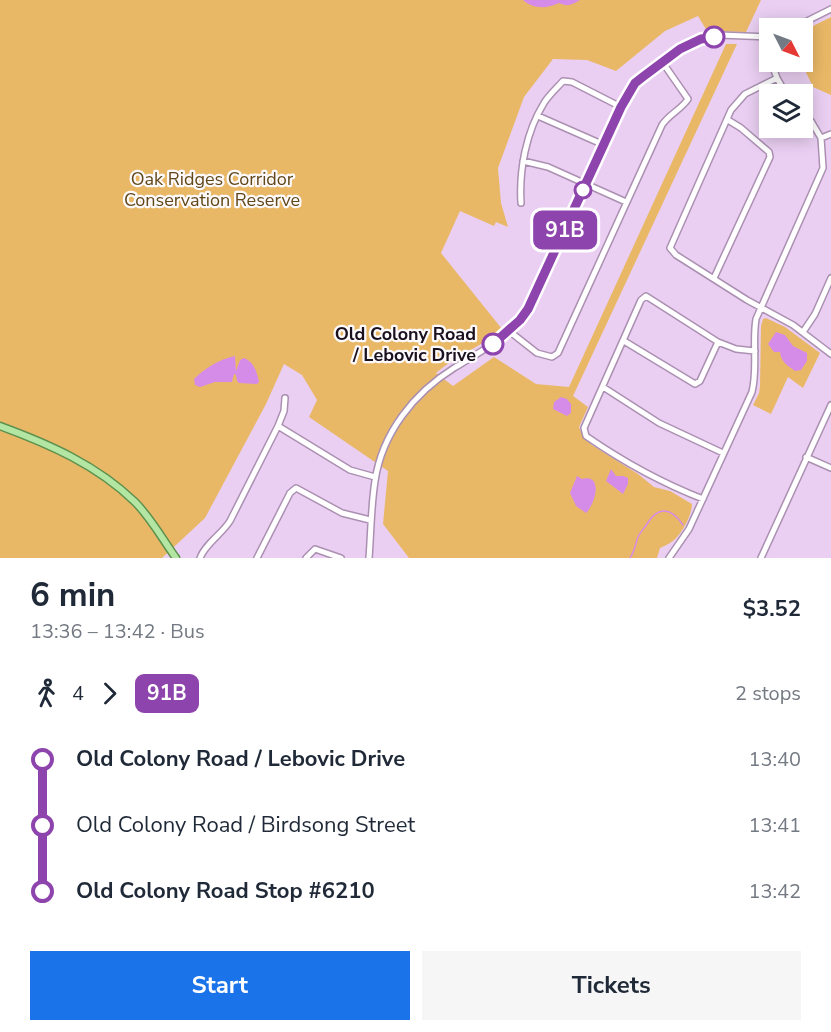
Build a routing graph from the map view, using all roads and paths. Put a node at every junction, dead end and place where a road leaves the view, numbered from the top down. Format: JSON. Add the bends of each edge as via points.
{"nodes":[{"id":1,"x":831,"y":9,"type":"edge"},
{"id":2,"x":813,"y":18,"type":"edge"},
{"id":3,"x":759,"y":37,"type":"edge"},
{"id":4,"x":663,"y":63,"type":"junction"},
{"id":5,"x":775,"y":72,"type":"edge"},
{"id":6,"x":777,"y":78,"type":"junction"},
{"id":7,"x":780,"y":84,"type":"edge"},
{"id":8,"x":621,"y":107,"type":"junction"},
{"id":9,"x":538,"y":116,"type":"junction"},
{"id":10,"x":728,"y":120,"type":"junction"},
{"id":11,"x":813,"y":124,"type":"edge"},
{"id":12,"x":831,"y":134,"type":"edge"},
{"id":13,"x":821,"y":138,"type":"junction"},
{"id":14,"x":604,"y":145,"type":"junction"},
{"id":15,"x":523,"y":161,"type":"junction"},
{"id":16,"x":586,"y":184,"type":"junction"},
{"id":17,"x":626,"y":202,"type":"junction"},
{"id":18,"x":521,"y":203,"type":"dead end"},
{"id":19,"x":714,"y":278,"type":"junction"},
{"id":20,"x":831,"y":278,"type":"edge"},
{"id":21,"x":760,"y":307,"type":"junction"},
{"id":22,"x":508,"y":331,"type":"junction"},
{"id":23,"x":803,"y":332,"type":"junction"},
{"id":24,"x":624,"y":341,"type":"junction"},
{"id":25,"x":718,"y":342,"type":"junction"},
{"id":26,"x":755,"y":351,"type":"junction"},
{"id":27,"x":831,"y":354,"type":"edge"},
{"id":28,"x":603,"y":387,"type":"junction"},
{"id":29,"x":285,"y":398,"type":"dead end"},
{"id":30,"x":831,"y":405,"type":"edge"},
{"id":31,"x":0,"y":426,"type":"edge"},
{"id":32,"x":278,"y":426,"type":"junction"},
{"id":33,"x":723,"y":453,"type":"junction"},
{"id":34,"x":806,"y":457,"type":"junction"},
{"id":35,"x":831,"y":468,"type":"edge"},
{"id":36,"x":375,"y":477,"type":"junction"},
{"id":37,"x":703,"y":499,"type":"junction"},
{"id":38,"x":370,"y":520,"type":"junction"},
{"id":39,"x":176,"y":558,"type":"edge"},
{"id":40,"x":201,"y":558,"type":"edge"},
{"id":41,"x":257,"y":558,"type":"edge"},
{"id":42,"x":306,"y":558,"type":"edge"},
{"id":43,"x":341,"y":558,"type":"edge"},
{"id":44,"x":369,"y":558,"type":"edge"},
{"id":45,"x":669,"y":558,"type":"edge"},
{"id":46,"x":761,"y":558,"type":"edge"}],
"edges":[{"from":1,"to":2,"type":"street"},
{"from":3,"to":4,"type":"street","via":[[720,35],[701,39]]},
{"from":4,"to":8,"type":"street","via":[[635,83]]},
{"from":4,"to":17,"type":"street","via":[[688,99],[662,125]]},
{"from":5,"to":6,"type":"street"},
{"from":6,"to":7,"type":"street"},
{"from":6,"to":10,"type":"street","via":[[745,94]]},
{"from":8,"to":9,"type":"street","via":[[563,81]]},
{"from":8,"to":14,"type":"street"},
{"from":9,"to":14,"type":"street"},
{"from":9,"to":15,"type":"street"},
{"from":10,"to":19,"type":"street","via":[[769,152],[770,157]]},
{"from":10,"to":19,"type":"street","via":[[670,248]]},
{"from":11,"to":13,"type":"street"},
{"from":12,"to":13,"type":"street"},
{"from":13,"to":21,"type":"street","via":[[821,176]]},
{"from":14,"to":16,"type":"street"},
{"from":15,"to":16,"type":"street"},
{"from":15,"to":18,"type":"street"},
{"from":16,"to":17,"type":"street"},
{"from":16,"to":22,"type":"street","via":[[528,309]]},
{"from":17,"to":22,"type":"street","via":[[558,353],[552,357],[537,353]]},
{"from":19,"to":21,"type":"street"},
{"from":20,"to":23,"type":"street"},
{"from":21,"to":23,"type":"street"},
{"from":21,"to":26,"type":"street","via":[[754,330]]},
{"from":22,"to":36,"type":"street","via":[[436,381],[412,403],[388,440]]},
{"from":23,"to":27,"type":"street"},
{"from":24,"to":25,"type":"street","via":[[695,384]]},
{"from":24,"to":25,"type":"street","via":[[641,300],[646,297]]},
{"from":24,"to":28,"type":"street"},
{"from":25,"to":26,"type":"street"},
{"from":26,"to":33,"type":"street","via":[[752,392]]},
{"from":28,"to":33,"type":"street","via":[[659,423]]},
{"from":28,"to":37,"type":"street","via":[[584,428],[586,436],[650,475]]},
{"from":29,"to":32,"type":"street"},
{"from":30,"to":34,"type":"street"},
{"from":31,"to":39,"type":"main road","via":[[48,444],[113,483],[136,504]]},
{"from":32,"to":36,"type":"street","via":[[350,470]]},
{"from":32,"to":40,"type":"street","via":[[230,521]]},
{"from":33,"to":37,"type":"street"},
{"from":34,"to":35,"type":"street"},
{"from":34,"to":46,"type":"street"},
{"from":36,"to":38,"type":"street"},
{"from":37,"to":45,"type":"street"},
{"from":38,"to":41,"type":"street","via":[[342,513],[296,488]]},
{"from":38,"to":44,"type":"street"},
{"from":42,"to":43,"type":"street","via":[[315,549]]}]}
